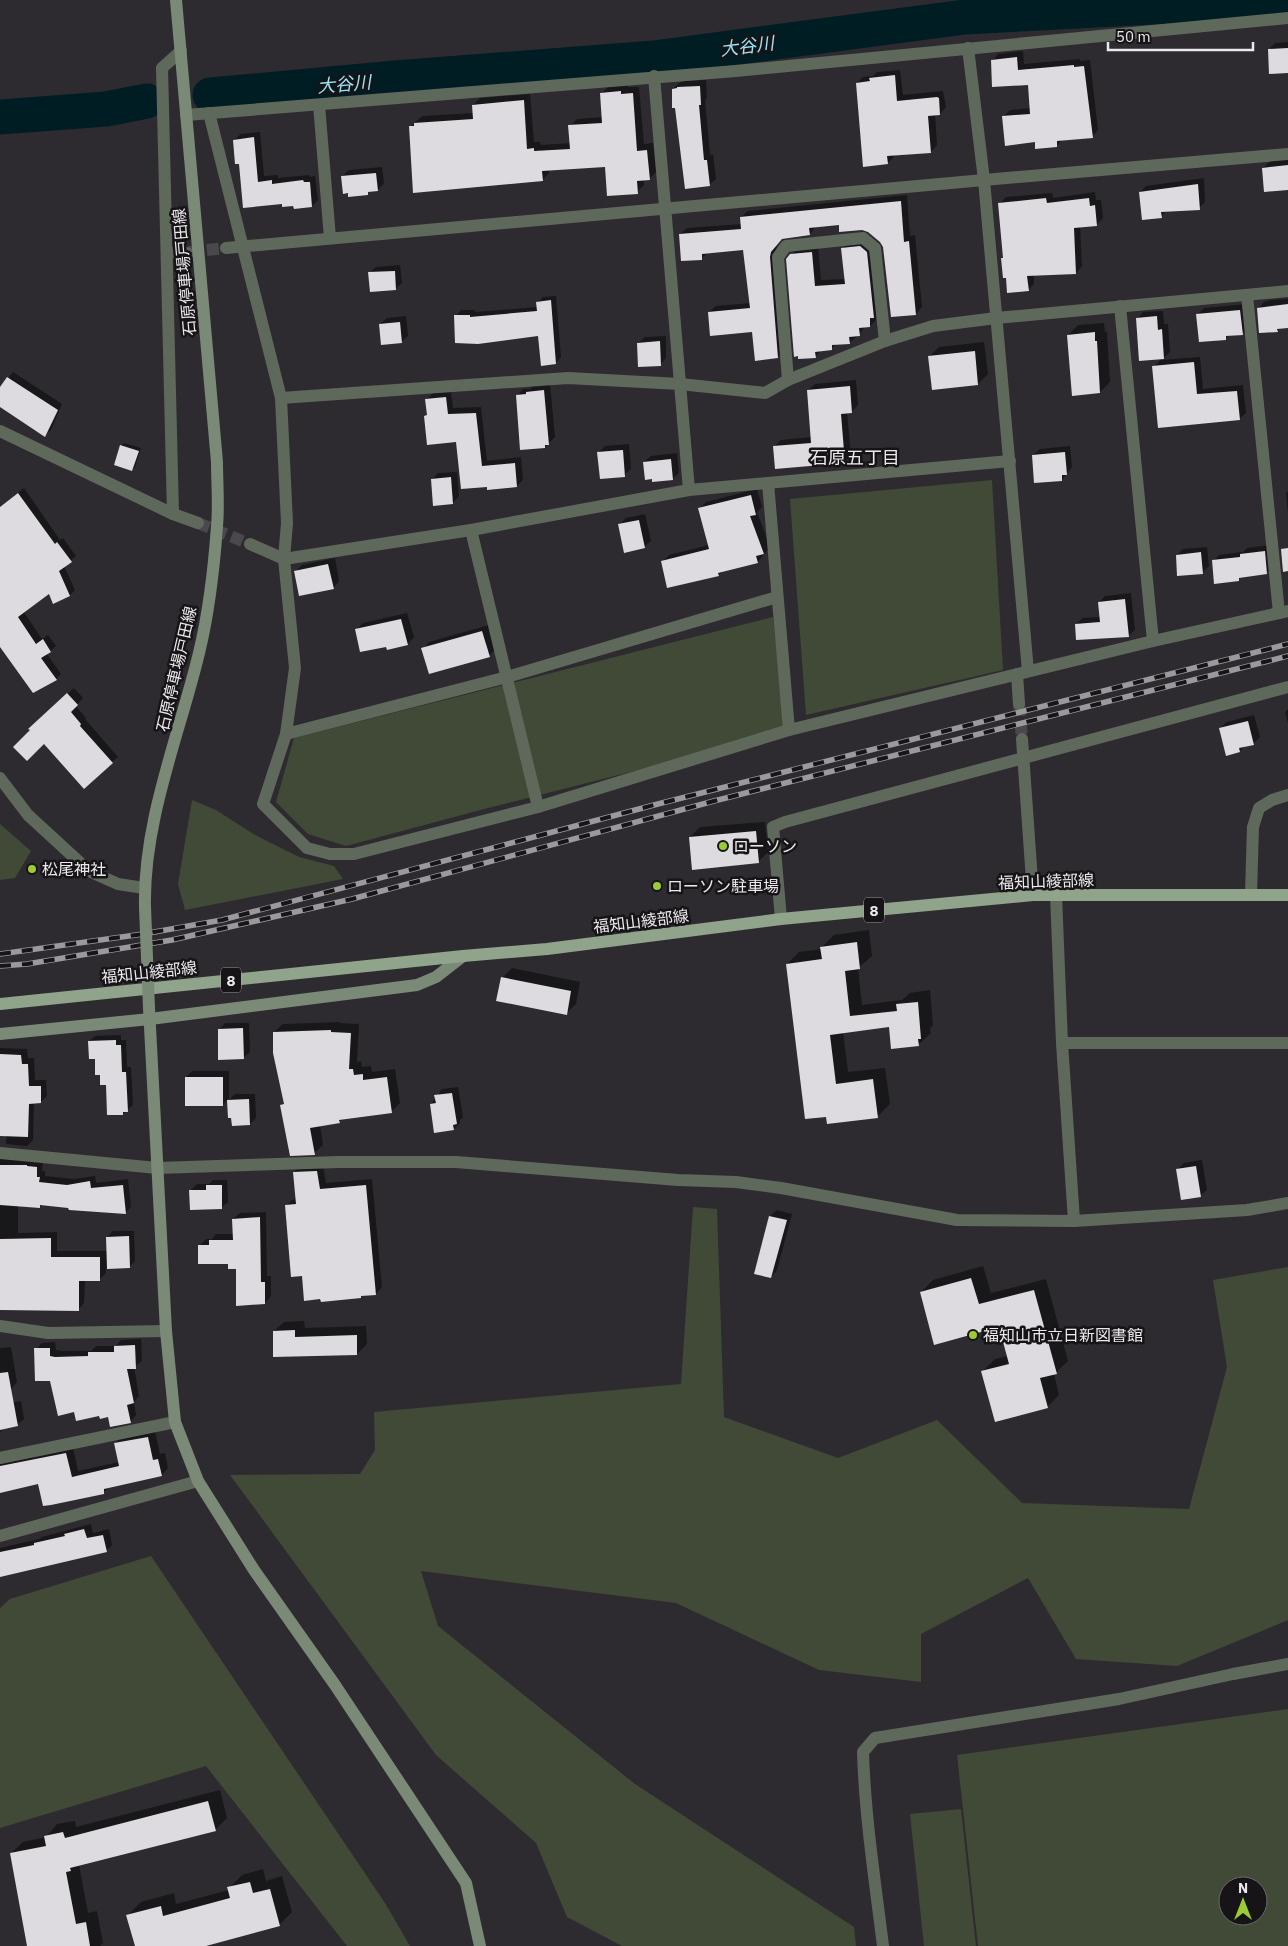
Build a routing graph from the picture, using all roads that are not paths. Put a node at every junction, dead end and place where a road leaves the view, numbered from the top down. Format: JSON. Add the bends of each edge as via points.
{"nodes":[{"id":1,"x":176,"y":0,"type":"edge"},
{"id":2,"x":1288,"y":18,"type":"edge"},
{"id":3,"x":968,"y":48,"type":"junction"},
{"id":4,"x":181,"y":51,"type":"junction"},
{"id":5,"x":654,"y":76,"type":"junction"},
{"id":6,"x":319,"y":105,"type":"junction"},
{"id":7,"x":209,"y":113,"type":"junction"},
{"id":8,"x":186,"y":114,"type":"junction"},
{"id":9,"x":1288,"y":154,"type":"edge"},
{"id":10,"x":984,"y":180,"type":"junction"},
{"id":11,"x":665,"y":210,"type":"junction"},
{"id":12,"x":330,"y":238,"type":"junction"},
{"id":13,"x":242,"y":247,"type":"junction"},
{"id":14,"x":226,"y":248,"type":"tunnel mouth"},
{"id":15,"x":168,"y":253,"type":"junction"},
{"id":16,"x":187,"y":253,"type":"tunnel mouth"},
{"id":17,"x":1288,"y":292,"type":"edge"},
{"id":18,"x":1247,"y":295,"type":"junction"},
{"id":19,"x":1120,"y":306,"type":"junction"},
{"id":20,"x":996,"y":318,"type":"junction"},
{"id":21,"x":885,"y":340,"type":"junction"},
{"id":22,"x":788,"y":380,"type":"junction"},
{"id":23,"x":680,"y":384,"type":"junction"},
{"id":24,"x":281,"y":398,"type":"junction"},
{"id":25,"x":0,"y":431,"type":"edge"},
{"id":26,"x":1010,"y":461,"type":"junction"},
{"id":27,"x":768,"y":483,"type":"junction"},
{"id":28,"x":689,"y":490,"type":"junction"},
{"id":29,"x":173,"y":514,"type":"junction"},
{"id":30,"x":198,"y":522,"type":"tunnel mouth"},
{"id":31,"x":471,"y":530,"type":"junction"},
{"id":32,"x":250,"y":544,"type":"tunnel mouth"},
{"id":33,"x":284,"y":559,"type":"junction"},
{"id":34,"x":777,"y":597,"type":"junction"},
{"id":35,"x":1283,"y":612,"type":"edge"},
{"id":36,"x":1154,"y":641,"type":"junction"},
{"id":37,"x":1022,"y":673,"type":"junction"},
{"id":38,"x":507,"y":677,"type":"junction"},
{"id":39,"x":1288,"y":687,"type":"edge"},
{"id":40,"x":1019,"y":704,"type":"tunnel mouth"},
{"id":41,"x":789,"y":730,"type":"junction"},
{"id":42,"x":286,"y":734,"type":"junction"},
{"id":43,"x":1022,"y":739,"type":"tunnel mouth"},
{"id":44,"x":1024,"y":758,"type":"junction"},
{"id":45,"x":0,"y":778,"type":"edge"},
{"id":46,"x":1288,"y":795,"type":"edge"},
{"id":47,"x":538,"y":807,"type":"junction"},
{"id":48,"x":144,"y":888,"type":"junction"},
{"id":49,"x":1251,"y":894,"type":"junction"},
{"id":50,"x":1288,"y":894,"type":"edge"},
{"id":51,"x":1033,"y":895,"type":"junction"},
{"id":52,"x":1056,"y":895,"type":"junction"},
{"id":53,"x":781,"y":919,"type":"junction"},
{"id":54,"x":463,"y":956,"type":"junction"},
{"id":55,"x":0,"y":1004,"type":"edge"},
{"id":56,"x":149,"y":1014,"type":"junction"},
{"id":57,"x":0,"y":1034,"type":"edge"},
{"id":58,"x":1062,"y":1042,"type":"junction"},
{"id":59,"x":1288,"y":1043,"type":"edge"},
{"id":60,"x":0,"y":1153,"type":"edge"},
{"id":61,"x":157,"y":1168,"type":"junction"},
{"id":62,"x":1288,"y":1203,"type":"edge"},
{"id":63,"x":1074,"y":1221,"type":"junction"},
{"id":64,"x":0,"y":1326,"type":"edge"},
{"id":65,"x":166,"y":1331,"type":"junction"},
{"id":66,"x":175,"y":1422,"type":"junction"},
{"id":67,"x":0,"y":1458,"type":"edge"},
{"id":68,"x":198,"y":1481,"type":"junction"},
{"id":69,"x":0,"y":1536,"type":"edge"},
{"id":70,"x":1288,"y":1664,"type":"edge"},
{"id":71,"x":480,"y":1946,"type":"edge"},
{"id":72,"x":883,"y":1946,"type":"edge"}],
"edges":[{"from":1,"to":4,"type":"main road","name":"石原停車場戸田線"},
{"from":2,"to":3,"type":"street"},
{"from":3,"to":5,"type":"street"},
{"from":3,"to":10,"type":"street"},
{"from":4,"to":8,"type":"main road","name":"石原停車場戸田線"},
{"from":4,"to":15,"type":"street","via":[[162,68]]},
{"from":5,"to":6,"type":"street"},
{"from":5,"to":11,"type":"street"},
{"from":6,"to":7,"type":"street"},
{"from":6,"to":12,"type":"street"},
{"from":7,"to":8,"type":"street"},
{"from":7,"to":13,"type":"street"},
{"from":8,"to":48,"type":"main road","name":"石原停車場戸田線","via":[[217,462],[218,524],[200,652],[151,836]]},
{"from":9,"to":10,"type":"street"},
{"from":10,"to":11,"type":"street"},
{"from":10,"to":20,"type":"street"},
{"from":11,"to":12,"type":"street"},
{"from":11,"to":23,"type":"street"},
{"from":12,"to":13,"type":"street"},
{"from":13,"to":14,"type":"street"},
{"from":13,"to":24,"type":"street"},
{"from":15,"to":16,"type":"street"},
{"from":15,"to":29,"type":"street"},
{"from":17,"to":18,"type":"street"},
{"from":18,"to":19,"type":"street"},
{"from":18,"to":35,"type":"street"},
{"from":19,"to":20,"type":"street"},
{"from":19,"to":36,"type":"street"},
{"from":20,"to":21,"type":"street","via":[[934,326]]},
{"from":20,"to":26,"type":"street"},
{"from":21,"to":22,"type":"street"},
{"from":21,"to":22,"type":"street","via":[[875,248],[863,238],[786,246],[778,257]]},
{"from":22,"to":23,"type":"street","via":[[764,393]]},
{"from":23,"to":24,"type":"street","via":[[568,378]]},
{"from":23,"to":28,"type":"street"},
{"from":24,"to":33,"type":"street","via":[[287,524]]},
{"from":25,"to":29,"type":"street"},
{"from":26,"to":27,"type":"street"},
{"from":26,"to":37,"type":"street"},
{"from":27,"to":28,"type":"street"},
{"from":27,"to":34,"type":"street"},
{"from":28,"to":31,"type":"street"},
{"from":29,"to":30,"type":"street"},
{"from":31,"to":33,"type":"street"},
{"from":31,"to":38,"type":"street"},
{"from":32,"to":33,"type":"street"},
{"from":33,"to":42,"type":"street","via":[[295,668]]},
{"from":34,"to":38,"type":"street"},
{"from":34,"to":41,"type":"street"},
{"from":35,"to":36,"type":"street"},
{"from":36,"to":37,"type":"street"},
{"from":37,"to":40,"type":"street"},
{"from":37,"to":41,"type":"street"},
{"from":38,"to":42,"type":"street"},
{"from":38,"to":47,"type":"street"},
{"from":39,"to":44,"type":"street"},
{"from":41,"to":47,"type":"street"},
{"from":42,"to":47,"type":"street","via":[[263,804],[307,848],[330,854],[354,854]]},
{"from":43,"to":44,"type":"street"},
{"from":44,"to":51,"type":"street"},
{"from":44,"to":53,"type":"street","via":[[773,827]]},
{"from":45,"to":48,"type":"street","via":[[28,815],[89,871],[118,884]]},
{"from":46,"to":49,"type":"street","via":[[1259,808],[1254,828]]},
{"from":48,"to":56,"type":"main road","name":"石原停車場戸田線","bridge":true},
{"from":49,"to":50,"type":"main road","name":"福知山綾部線","number":"8"},
{"from":49,"to":52,"type":"main road","name":"福知山綾部線","number":"8"},
{"from":51,"to":52,"type":"main road","name":"福知山綾部線","number":"8"},
{"from":51,"to":53,"type":"main road","name":"福知山綾部線","number":"8"},
{"from":52,"to":58,"type":"street"},
{"from":53,"to":54,"type":"main road","name":"福知山綾部線","number":"8","via":[[547,950]]},
{"from":54,"to":55,"type":"main road","name":"福知山綾部線","number":"8"},
{"from":54,"to":56,"type":"main road","via":[[436,977],[417,985]]},
{"from":56,"to":57,"type":"main road"},
{"from":56,"to":61,"type":"main road","name":"石原停車場戸田線"},
{"from":58,"to":59,"type":"street"},
{"from":58,"to":63,"type":"street"},
{"from":60,"to":61,"type":"street"},
{"from":61,"to":63,"type":"street","via":[[456,1162],[736,1182],[957,1220]]},
{"from":61,"to":65,"type":"main road","name":"石原停車場戸田線"},
{"from":62,"to":63,"type":"street","via":[[1247,1210]]},
{"from":64,"to":65,"type":"street","via":[[48,1333]]},
{"from":65,"to":66,"type":"main road","name":"石原停車場戸田線"},
{"from":66,"to":67,"type":"street"},
{"from":66,"to":68,"type":"main road","name":"石原停車場戸田線"},
{"from":68,"to":69,"type":"street"},
{"from":68,"to":71,"type":"main road","name":"石原停車場戸田線","via":[[254,1570],[335,1685],[466,1883]]},
{"from":70,"to":72,"type":"street","via":[[1119,1699],[875,1738],[863,1752],[863,1759],[867,1822]]}]}
